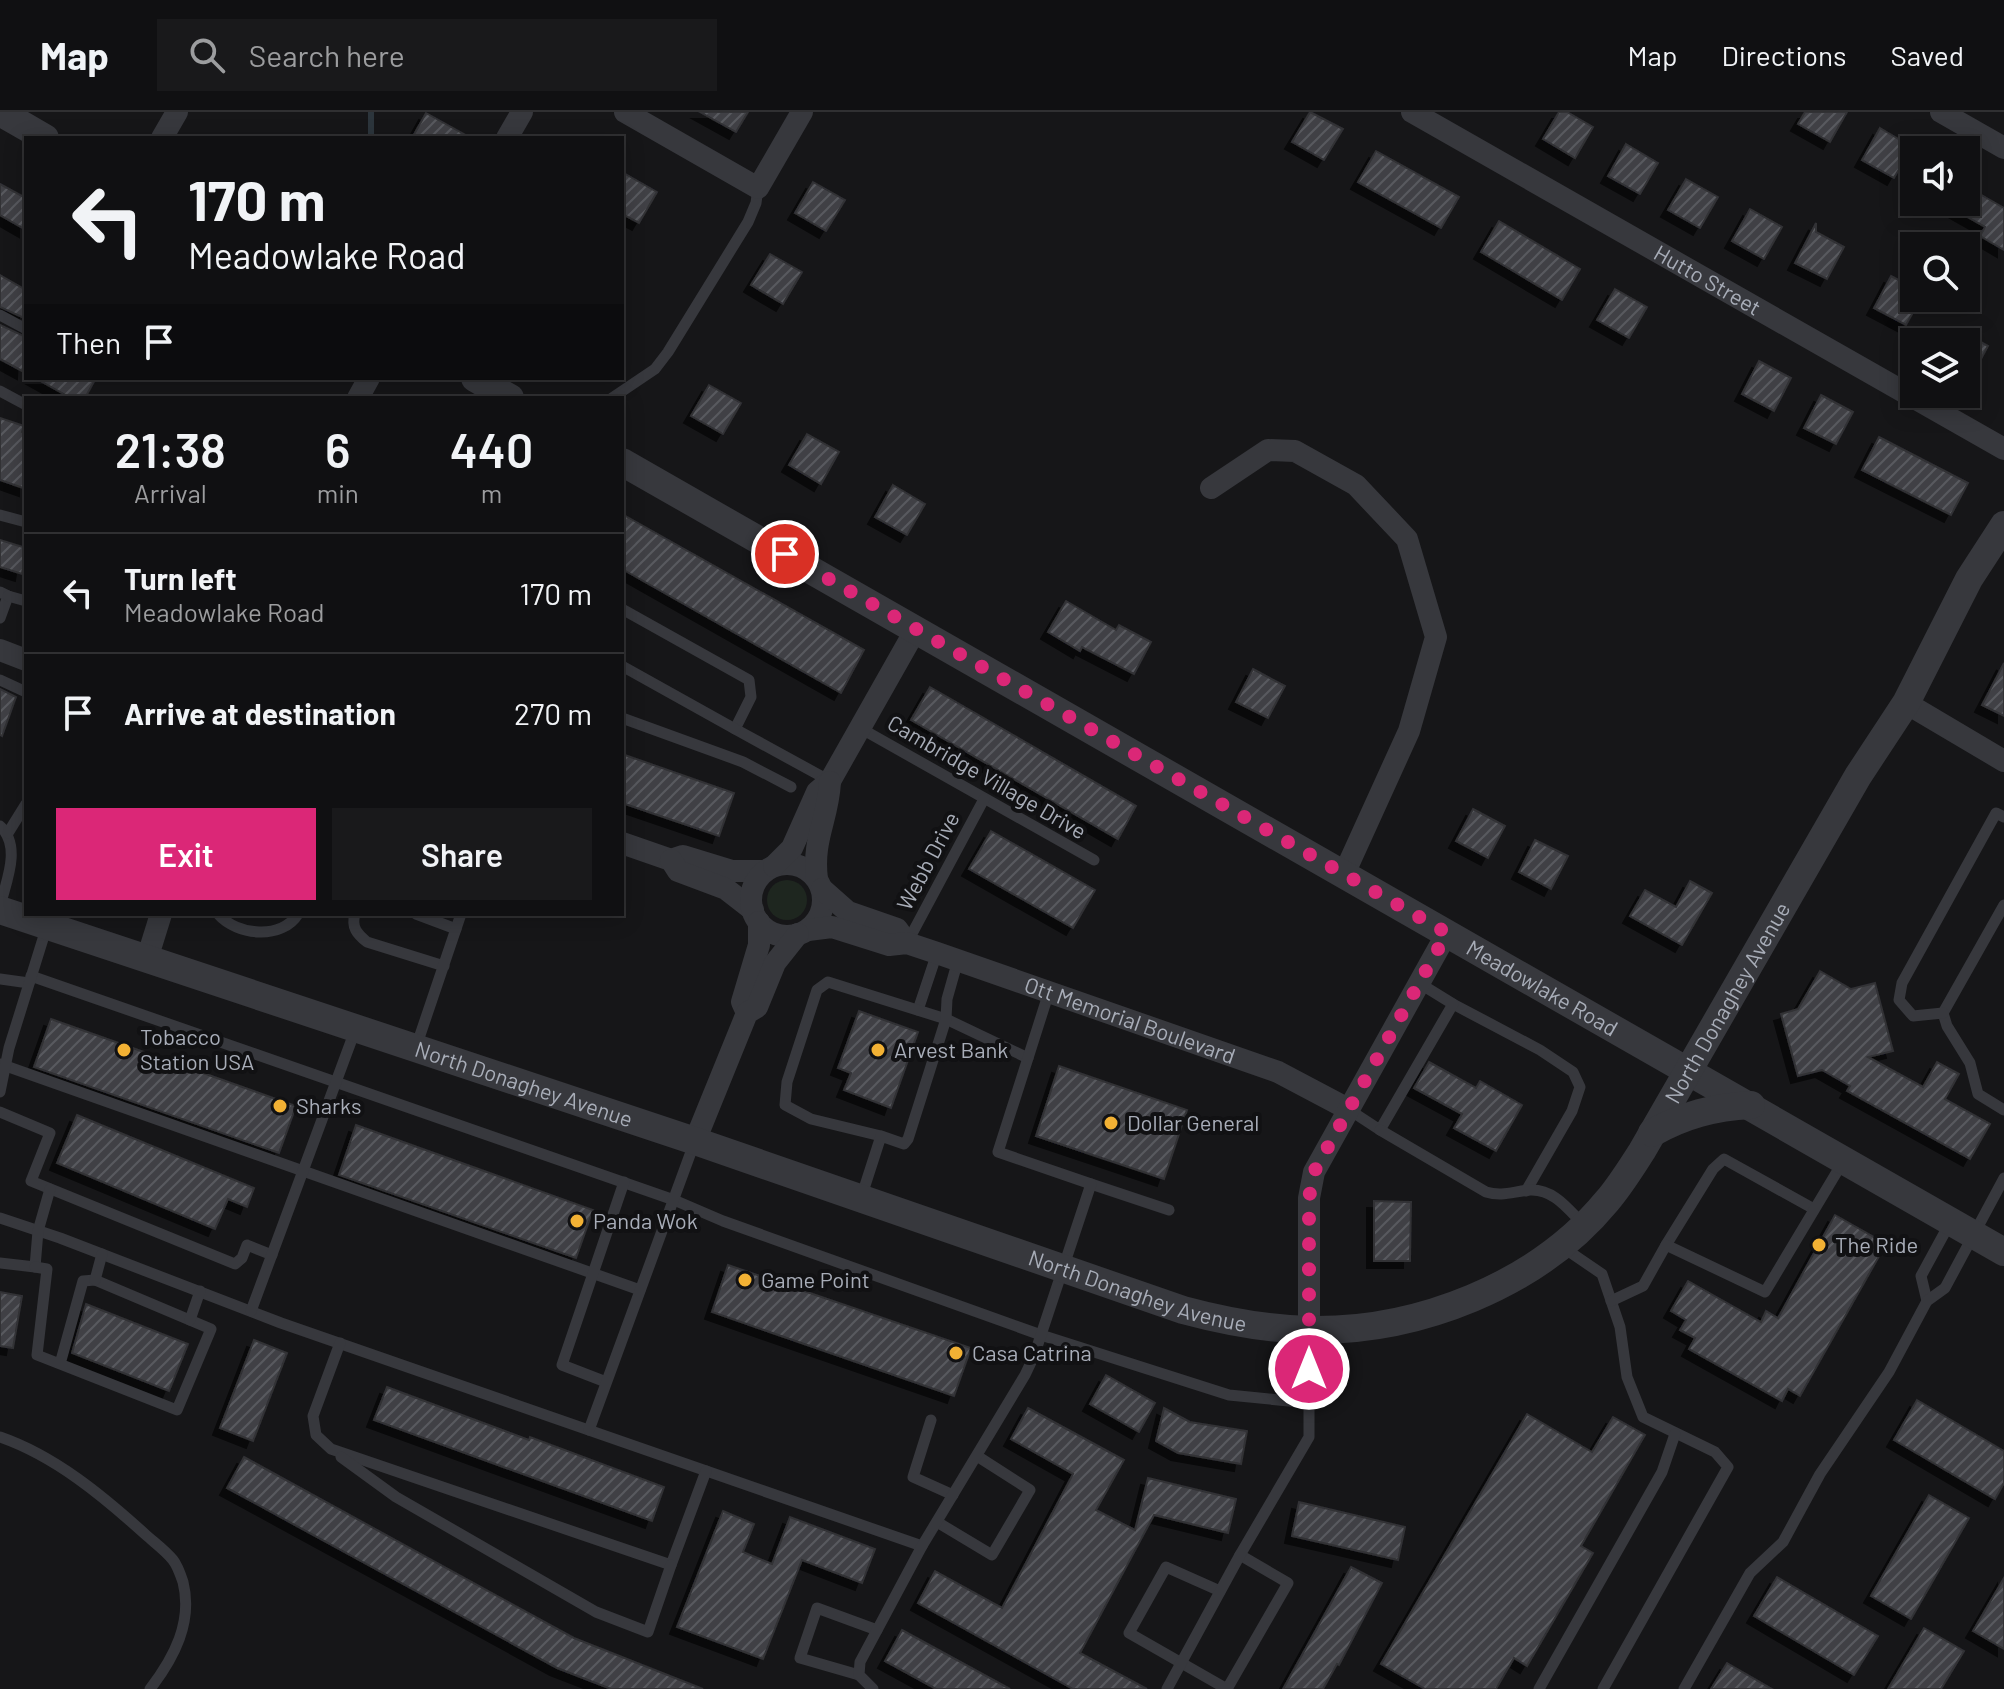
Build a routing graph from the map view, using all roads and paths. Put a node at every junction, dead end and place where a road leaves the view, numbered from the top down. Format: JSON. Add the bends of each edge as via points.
{"nodes":[{"id":1,"x":0,"y":112,"type":"edge"},
{"id":2,"x":177,"y":112,"type":"edge"},
{"id":3,"x":522,"y":112,"type":"edge"},
{"id":4,"x":625,"y":112,"type":"edge"},
{"id":5,"x":802,"y":112,"type":"edge"},
{"id":6,"x":1412,"y":112,"type":"edge"},
{"id":7,"x":1941,"y":112,"type":"edge"},
{"id":8,"x":42,"y":136,"type":"edge"},
{"id":9,"x":163,"y":136,"type":"edge"},
{"id":10,"x":508,"y":136,"type":"edge"},
{"id":11,"x":2004,"y":148,"type":"edge"},
{"id":12,"x":758,"y":188,"type":"junction"},
{"id":13,"x":0,"y":315,"type":"edge"},
{"id":14,"x":24,"y":328,"type":"edge"},
{"id":15,"x":478,"y":380,"type":"edge"},
{"id":16,"x":0,"y":391,"type":"edge"},
{"id":17,"x":506,"y":396,"type":"edge"},
{"id":18,"x":615,"y":396,"type":"edge"},
{"id":19,"x":24,"y":404,"type":"edge"},
{"id":20,"x":2004,"y":449,"type":"edge"},
{"id":21,"x":624,"y":463,"type":"edge"},
{"id":22,"x":1211,"y":488,"type":"dead end"},
{"id":23,"x":0,"y":515,"type":"edge"},
{"id":24,"x":24,"y":521,"type":"edge"},
{"id":25,"x":2004,"y":525,"type":"edge"},
{"id":26,"x":4,"y":594,"type":"edge"},
{"id":27,"x":24,"y":600,"type":"edge"},
{"id":28,"x":624,"y":610,"type":"edge"},
{"id":29,"x":0,"y":618,"type":"edge"},
{"id":30,"x":916,"y":629,"type":"junction"},
{"id":31,"x":0,"y":650,"type":"edge"},
{"id":32,"x":24,"y":659,"type":"edge"},
{"id":33,"x":624,"y":667,"type":"edge"},
{"id":34,"x":0,"y":680,"type":"edge"},
{"id":35,"x":24,"y":691,"type":"edge"},
{"id":36,"x":1906,"y":703,"type":"junction"},
{"id":37,"x":624,"y":719,"type":"edge"},
{"id":38,"x":860,"y":728,"type":"junction"},
{"id":39,"x":735,"y":729,"type":"junction"},
{"id":40,"x":2004,"y":761,"type":"edge"},
{"id":41,"x":830,"y":781,"type":"junction"},
{"id":42,"x":791,"y":787,"type":"dead end"},
{"id":43,"x":984,"y":799,"type":"junction"},
{"id":44,"x":24,"y":806,"type":"edge"},
{"id":45,"x":2004,"y":817,"type":"edge"},
{"id":46,"x":4,"y":830,"type":"edge"},
{"id":47,"x":624,"y":844,"type":"edge"},
{"id":48,"x":671,"y":860,"type":"junction"},
{"id":49,"x":1094,"y":860,"type":"dead end"},
{"id":50,"x":770,"y":869,"type":"junction"},
{"id":51,"x":1344,"y":874,"type":"junction"},
{"id":52,"x":820,"y":884,"type":"junction"},
{"id":53,"x":2004,"y":905,"type":"edge"},
{"id":54,"x":0,"y":908,"type":"edge"},
{"id":55,"x":160,"y":916,"type":"edge"},
{"id":56,"x":220,"y":916,"type":"edge"},
{"id":57,"x":296,"y":916,"type":"edge"},
{"id":58,"x":354,"y":916,"type":"edge"},
{"id":59,"x":421,"y":916,"type":"edge"},
{"id":60,"x":460,"y":916,"type":"edge"},
{"id":61,"x":756,"y":916,"type":"junction"},
{"id":62,"x":47,"y":926,"type":"junction"},
{"id":63,"x":456,"y":929,"type":"junction"},
{"id":64,"x":803,"y":932,"type":"junction"},
{"id":65,"x":1447,"y":933,"type":"junction"},
{"id":66,"x":907,"y":943,"type":"junction"},
{"id":67,"x":948,"y":957,"type":"junction"},
{"id":68,"x":147,"y":959,"type":"junction"},
{"id":69,"x":444,"y":966,"type":"junction"},
{"id":70,"x":0,"y":979,"type":"edge"},
{"id":71,"x":30,"y":980,"type":"junction"},
{"id":72,"x":1419,"y":983,"type":"junction"},
{"id":73,"x":1049,"y":992,"type":"junction"},
{"id":74,"x":1453,"y":1004,"type":"junction"},
{"id":75,"x":918,"y":1010,"type":"junction"},
{"id":76,"x":747,"y":1013,"type":"junction"},
{"id":77,"x":1943,"y":1013,"type":"junction"},
{"id":78,"x":946,"y":1019,"type":"junction"},
{"id":79,"x":356,"y":1028,"type":"junction"},
{"id":80,"x":416,"y":1048,"type":"junction"},
{"id":81,"x":1028,"y":1058,"type":"junction"},
{"id":82,"x":3,"y":1065,"type":"edge"},
{"id":83,"x":1689,"y":1069,"type":"junction"},
{"id":84,"x":337,"y":1081,"type":"junction"},
{"id":85,"x":0,"y":1092,"type":"edge"},
{"id":86,"x":1751,"y":1105,"type":"junction"},
{"id":87,"x":1348,"y":1109,"type":"junction"},
{"id":88,"x":2004,"y":1110,"type":"edge"},
{"id":89,"x":0,"y":1112,"type":"edge"},
{"id":90,"x":1380,"y":1130,"type":"junction"},
{"id":91,"x":1652,"y":1133,"type":"junction"},
{"id":92,"x":881,"y":1136,"type":"junction"},
{"id":93,"x":695,"y":1141,"type":"junction"},
{"id":94,"x":1844,"y":1159,"type":"junction"},
{"id":95,"x":303,"y":1170,"type":"junction"},
{"id":96,"x":2004,"y":1178,"type":"edge"},
{"id":97,"x":624,"y":1182,"type":"junction"},
{"id":98,"x":1091,"y":1184,"type":"junction"},
{"id":99,"x":50,"y":1189,"type":"junction"},
{"id":100,"x":1526,"y":1191,"type":"junction"},
{"id":101,"x":861,"y":1198,"type":"junction"},
{"id":102,"x":674,"y":1200,"type":"junction"},
{"id":103,"x":1814,"y":1209,"type":"junction"},
{"id":104,"x":1169,"y":1210,"type":"dead end"},
{"id":105,"x":0,"y":1218,"type":"edge"},
{"id":106,"x":1583,"y":1224,"type":"junction"},
{"id":107,"x":1962,"y":1227,"type":"junction"},
{"id":108,"x":38,"y":1231,"type":"junction"},
{"id":109,"x":1666,"y":1245,"type":"junction"},
{"id":110,"x":1560,"y":1246,"type":"junction"},
{"id":111,"x":2004,"y":1252,"type":"edge"},
{"id":112,"x":102,"y":1254,"type":"junction"},
{"id":113,"x":272,"y":1255,"type":"junction"},
{"id":114,"x":0,"y":1263,"type":"edge"},
{"id":115,"x":35,"y":1267,"type":"junction"},
{"id":116,"x":1062,"y":1268,"type":"junction"},
{"id":117,"x":594,"y":1273,"type":"junction"},
{"id":118,"x":95,"y":1280,"type":"junction"},
{"id":119,"x":640,"y":1290,"type":"junction"},
{"id":120,"x":200,"y":1291,"type":"junction"},
{"id":121,"x":1611,"y":1301,"type":"junction"},
{"id":122,"x":1927,"y":1301,"type":"junction"},
{"id":123,"x":251,"y":1311,"type":"junction"},
{"id":124,"x":190,"y":1320,"type":"junction"},
{"id":125,"x":1309,"y":1330,"type":"junction"},
{"id":126,"x":1041,"y":1335,"type":"junction"},
{"id":127,"x":340,"y":1343,"type":"junction"},
{"id":128,"x":60,"y":1364,"type":"junction"},
{"id":129,"x":606,"y":1382,"type":"junction"},
{"id":130,"x":1309,"y":1403,"type":"junction"},
{"id":131,"x":931,"y":1420,"type":"dead end"},
{"id":132,"x":589,"y":1430,"type":"junction"},
{"id":133,"x":1675,"y":1434,"type":"junction"},
{"id":134,"x":0,"y":1437,"type":"edge"},
{"id":135,"x":331,"y":1449,"type":"junction"},
{"id":136,"x":977,"y":1456,"type":"junction"},
{"id":137,"x":706,"y":1471,"type":"junction"},
{"id":138,"x":953,"y":1495,"type":"junction"},
{"id":139,"x":937,"y":1522,"type":"junction"},
{"id":140,"x":922,"y":1546,"type":"junction"},
{"id":141,"x":1240,"y":1555,"type":"junction"},
{"id":142,"x":671,"y":1565,"type":"junction"},
{"id":143,"x":1220,"y":1591,"type":"junction"},
{"id":144,"x":877,"y":1630,"type":"junction"},
{"id":145,"x":1181,"y":1663,"type":"junction"},
{"id":146,"x":859,"y":1675,"type":"junction"},
{"id":147,"x":150,"y":1689,"type":"edge"},
{"id":148,"x":873,"y":1689,"type":"edge"},
{"id":149,"x":1167,"y":1689,"type":"edge"},
{"id":150,"x":1539,"y":1689,"type":"edge"},
{"id":151,"x":1603,"y":1689,"type":"edge"},
{"id":152,"x":1684,"y":1689,"type":"edge"}],
"edges":[{"from":1,"to":8,"type":"street"},
{"from":2,"to":9,"type":"street"},
{"from":3,"to":10,"type":"street"},
{"from":4,"to":12,"type":"street"},
{"from":5,"to":12,"type":"street"},
{"from":6,"to":20,"type":"street","name":"Hutto Street"},
{"from":7,"to":11,"type":"street"},
{"from":12,"to":18,"type":"lane","via":[[748,222],[668,352],[655,369]]},
{"from":13,"to":14,"type":"lane"},
{"from":15,"to":17,"type":"street"},
{"from":16,"to":19,"type":"lane"},
{"from":21,"to":30,"type":"street","name":"Meadowlake Road"},
{"from":22,"to":51,"type":"street","via":[[1268,450],[1295,451],[1356,485],[1407,539],[1436,637],[1409,731]]},
{"from":23,"to":24,"type":"lane"},
{"from":25,"to":36,"type":"street","name":"North Donaghey Avenue","via":[[1969,579]]},
{"from":26,"to":27,"type":"lane"},
{"from":26,"to":29,"type":"lane"},
{"from":28,"to":39,"type":"lane","via":[[749,680],[751,697]]},
{"from":30,"to":38,"type":"street"},
{"from":30,"to":51,"type":"street","name":"Meadowlake Road"},
{"from":31,"to":32,"type":"street"},
{"from":33,"to":39,"type":"lane"},
{"from":34,"to":35,"type":"lane"},
{"from":36,"to":40,"type":"street"},
{"from":36,"to":83,"type":"street","name":"North Donaghey Avenue","via":[[1858,776]]},
{"from":37,"to":42,"type":"lane","via":[[743,762]]},
{"from":38,"to":41,"type":"street"},
{"from":38,"to":43,"type":"lane","name":"Cambridge Village Drive"},
{"from":39,"to":41,"type":"lane"},
{"from":41,"to":50,"type":"street","via":[[817,792],[792,848]]},
{"from":41,"to":52,"type":"street","via":[[814,852]]},
{"from":43,"to":49,"type":"lane","name":"Cambridge Village Drive"},
{"from":43,"to":66,"type":"lane","name":"Webb Drive"},
{"from":44,"to":46,"type":"lane"},
{"from":45,"to":77,"type":"lane","via":[[1996,813],[1902,983],[1899,1000],[1913,1016]]},
{"from":46,"to":54,"type":"lane","via":[[12,854]]},
{"from":47,"to":48,"type":"street"},
{"from":48,"to":50,"type":"street","via":[[683,856],[732,871]]},
{"from":48,"to":61,"type":"street","via":[[678,871],[726,889]]},
{"from":50,"to":52,"type":"street","via":[[798,865]]},
{"from":50,"to":61,"type":"street","via":[[753,889]]},
{"from":51,"to":65,"type":"street","name":"Meadowlake Road"},
{"from":52,"to":64,"type":"street","via":[[821,913]]},
{"from":52,"to":66,"type":"street","name":"Ott Memorial Boulevard","via":[[848,912],[897,929]]},
{"from":53,"to":77,"type":"lane"},
{"from":54,"to":62,"type":"street","name":"North Donaghey Avenue"},
{"from":55,"to":68,"type":"street"},
{"from":56,"to":57,"type":"lane","via":[[261,932],[276,932]]},
{"from":58,"to":69,"type":"lane","via":[[357,934],[367,942]]},
{"from":59,"to":63,"type":"lane"},
{"from":60,"to":63,"type":"lane"},
{"from":61,"to":64,"type":"street","via":[[774,933]]},
{"from":61,"to":76,"type":"street","via":[[759,945],[742,1002]]},
{"from":62,"to":68,"type":"street","name":"North Donaghey Avenue"},
{"from":62,"to":71,"type":"lane"},
{"from":63,"to":69,"type":"lane"},
{"from":64,"to":66,"type":"street","name":"Ott Memorial Boulevard","via":[[832,927],[889,945]]},
{"from":64,"to":76,"type":"street","via":[[781,952],[757,1007]]},
{"from":65,"to":72,"type":"street"},
{"from":65,"to":83,"type":"street","name":"Meadowlake Road"},
{"from":66,"to":67,"type":"street","name":"Ott Memorial Boulevard"},
{"from":67,"to":73,"type":"street","name":"Ott Memorial Boulevard"},
{"from":67,"to":75,"type":"lane"},
{"from":67,"to":78,"type":"lane"},
{"from":68,"to":79,"type":"street","name":"North Donaghey Avenue"},
{"from":69,"to":80,"type":"lane"},
{"from":70,"to":71,"type":"lane"},
{"from":71,"to":82,"type":"lane"},
{"from":71,"to":84,"type":"lane"},
{"from":72,"to":74,"type":"lane"},
{"from":72,"to":87,"type":"street"},
{"from":73,"to":81,"type":"lane"},
{"from":73,"to":87,"type":"street","name":"Ott Memorial Boulevard","via":[[1278,1072]]},
{"from":74,"to":90,"type":"lane"},
{"from":74,"to":100,"type":"lane","via":[[1540,1050],[1573,1072],[1580,1087]]},
{"from":75,"to":78,"type":"lane"},
{"from":75,"to":92,"type":"lane","via":[[828,982],[817,990],[787,1082],[785,1105],[811,1119]]},
{"from":76,"to":93,"type":"street"},
{"from":77,"to":88,"type":"lane","via":[[1970,1063],[1978,1094]]},
{"from":78,"to":81,"type":"lane"},
{"from":78,"to":92,"type":"lane","via":[[908,1139],[904,1144]]},
{"from":79,"to":80,"type":"street","name":"North Donaghey Avenue"},
{"from":79,"to":84,"type":"lane"},
{"from":80,"to":93,"type":"street","name":"North Donaghey Avenue"},
{"from":81,"to":98,"type":"lane","via":[[998,1152]]},
{"from":82,"to":85,"type":"lane"},
{"from":82,"to":95,"type":"lane"},
{"from":83,"to":86,"type":"street","name":"Meadowlake Road"},
{"from":83,"to":91,"type":"street","name":"North Donaghey Avenue"},
{"from":84,"to":95,"type":"lane"},
{"from":84,"to":97,"type":"lane"},
{"from":86,"to":91,"type":"street","via":[[1701,1111]]},
{"from":86,"to":94,"type":"street","name":"Meadowlake Road"},
{"from":87,"to":90,"type":"lane"},
{"from":87,"to":125,"type":"street","via":[[1314,1172],[1309,1198]]},
{"from":89,"to":99,"type":"lane","via":[[50,1133],[31,1181]]},
{"from":90,"to":100,"type":"lane","via":[[1486,1192]]},
{"from":91,"to":106,"type":"street","name":"North Donaghey Avenue","via":[[1606,1202]]},
{"from":92,"to":101,"type":"lane"},
{"from":93,"to":101,"type":"street","name":"North Donaghey Avenue"},
{"from":93,"to":102,"type":"lane"},
{"from":94,"to":103,"type":"lane"},
{"from":94,"to":107,"type":"street","name":"Meadowlake Road"},
{"from":95,"to":113,"type":"lane"},
{"from":95,"to":117,"type":"lane"},
{"from":96,"to":107,"type":"lane"},
{"from":97,"to":102,"type":"lane"},
{"from":97,"to":117,"type":"lane"},
{"from":98,"to":104,"type":"lane"},
{"from":98,"to":116,"type":"lane"},
{"from":99,"to":108,"type":"lane"},
{"from":99,"to":113,"type":"lane","via":[[235,1264],[247,1245]]},
{"from":100,"to":106,"type":"lane","via":[[1549,1193]]},
{"from":101,"to":116,"type":"street","name":"North Donaghey Avenue"},
{"from":102,"to":119,"type":"lane"},
{"from":102,"to":126,"type":"lane"},
{"from":103,"to":109,"type":"lane","via":[[1765,1292]]},
{"from":103,"to":109,"type":"lane","via":[[1724,1159]]},
{"from":105,"to":108,"type":"lane"},
{"from":106,"to":110,"type":"street","name":"North Donaghey Avenue"},
{"from":107,"to":111,"type":"street","name":"Meadowlake Road"},
{"from":107,"to":122,"type":"lane","via":[[1945,1288]]},
{"from":107,"to":122,"type":"lane","via":[[1921,1276]]},
{"from":108,"to":112,"type":"lane"},
{"from":108,"to":115,"type":"lane"},
{"from":109,"to":121,"type":"lane","via":[[1643,1286]]},
{"from":110,"to":121,"type":"lane","via":[[1602,1274]]},
{"from":110,"to":125,"type":"street","name":"North Donaghey Avenue","via":[[1518,1275],[1418,1317]]},
{"from":112,"to":118,"type":"lane"},
{"from":112,"to":120,"type":"lane"},
{"from":113,"to":123,"type":"lane"},
{"from":114,"to":115,"type":"lane"},
{"from":115,"to":128,"type":"lane","via":[[47,1269],[37,1355]]},
{"from":116,"to":125,"type":"street","name":"North Donaghey Avenue","via":[[1227,1322]]},
{"from":116,"to":126,"type":"lane"},
{"from":117,"to":119,"type":"lane"},
{"from":117,"to":129,"type":"lane","via":[[562,1365]]},
{"from":118,"to":124,"type":"lane"},
{"from":118,"to":128,"type":"lane","via":[[83,1281]]},
{"from":119,"to":129,"type":"lane"},
{"from":120,"to":123,"type":"lane"},
{"from":120,"to":124,"type":"lane"},
{"from":121,"to":133,"type":"lane","via":[[1627,1377],[1643,1417]]},
{"from":122,"to":152,"type":"lane","via":[[1783,1542],[1750,1573]]},
{"from":123,"to":127,"type":"lane"},
{"from":124,"to":128,"type":"lane","via":[[211,1329],[177,1410]]},
{"from":125,"to":130,"type":"lane"},
{"from":126,"to":130,"type":"lane","via":[[1229,1395]]},
{"from":126,"to":136,"type":"lane","via":[[1025,1375]]},
{"from":127,"to":132,"type":"lane"},
{"from":127,"to":135,"type":"lane","via":[[313,1416],[316,1435]]},
{"from":129,"to":132,"type":"lane"},
{"from":130,"to":141,"type":"lane","via":[[1309,1437]]},
{"from":131,"to":138,"type":"lane","via":[[913,1477]]},
{"from":132,"to":137,"type":"lane"},
{"from":133,"to":150,"type":"lane","via":[[1662,1472]]},
{"from":133,"to":151,"type":"lane","via":[[1715,1452],[1728,1467]]},
{"from":134,"to":147,"type":"lane","via":[[85,1483],[174,1560],[186,1603],[184,1625],[177,1649]]},
{"from":135,"to":142,"type":"lane"},
{"from":135,"to":142,"type":"lane","via":[[396,1497],[596,1612],[648,1632]]},
{"from":136,"to":138,"type":"lane"},
{"from":136,"to":139,"type":"lane","via":[[1030,1490],[992,1555]]},
{"from":137,"to":140,"type":"lane"},
{"from":137,"to":142,"type":"lane"},
{"from":138,"to":139,"type":"lane"},
{"from":139,"to":140,"type":"lane"},
{"from":140,"to":144,"type":"lane"},
{"from":141,"to":143,"type":"lane"},
{"from":141,"to":145,"type":"lane","via":[[1288,1583],[1227,1689]]},
{"from":143,"to":145,"type":"lane"},
{"from":143,"to":145,"type":"lane","via":[[1166,1567],[1129,1633]]},
{"from":144,"to":146,"type":"lane"},
{"from":144,"to":146,"type":"lane","via":[[817,1608],[800,1658]]},
{"from":145,"to":149,"type":"lane"},
{"from":146,"to":148,"type":"lane"}]}
